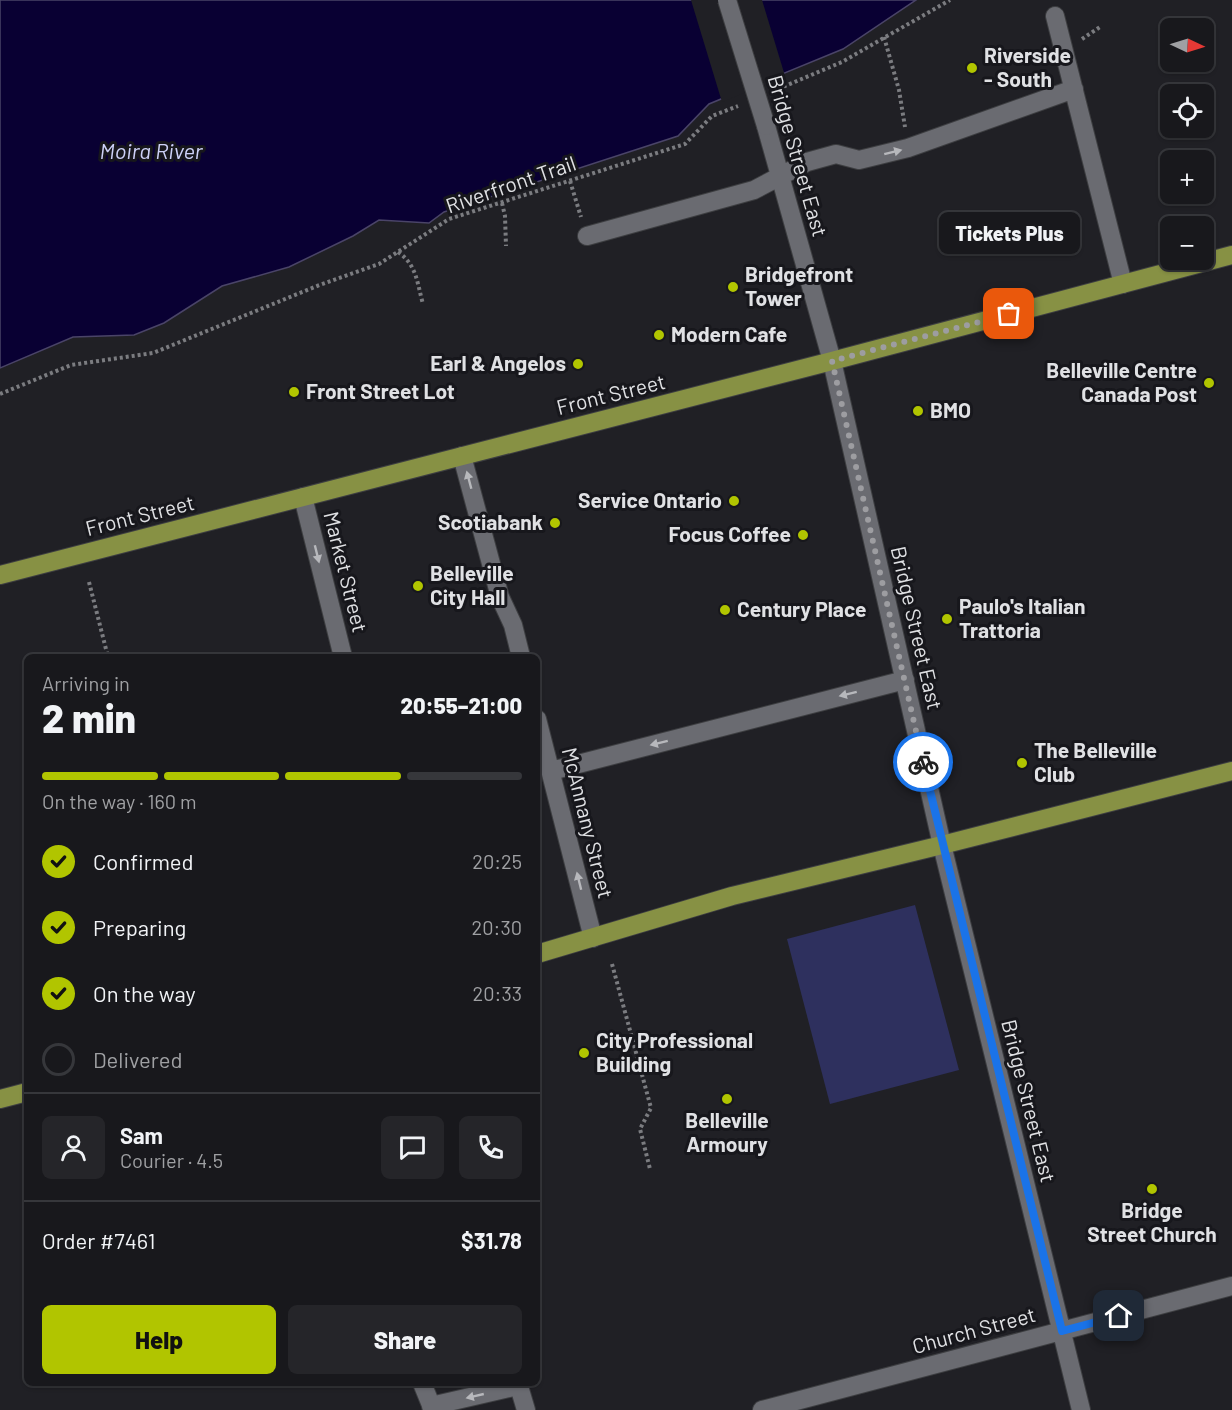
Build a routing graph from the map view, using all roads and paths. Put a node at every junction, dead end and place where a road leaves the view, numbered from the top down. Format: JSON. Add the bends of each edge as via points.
{"nodes":[{"id":1,"x":727,"y":0,"type":"edge"},
{"id":2,"x":950,"y":0,"type":"edge"},
{"id":3,"x":1055,"y":16,"type":"dead end"},
{"id":4,"x":884,"y":38,"type":"junction"},
{"id":5,"x":777,"y":89,"type":"dead end"},
{"id":6,"x":1074,"y":89,"type":"junction"},
{"id":7,"x":745,"y":103,"type":"dead end"},
{"id":8,"x":908,"y":148,"type":"junction"},
{"id":9,"x":781,"y":176,"type":"junction"},
{"id":10,"x":570,"y":181,"type":"junction"},
{"id":11,"x":502,"y":203,"type":"junction"},
{"id":12,"x":577,"y":204,"type":"dead end"},
{"id":13,"x":587,"y":236,"type":"dead end"},
{"id":14,"x":506,"y":246,"type":"dead end"},
{"id":15,"x":398,"y":252,"type":"junction"},
{"id":16,"x":1232,"y":255,"type":"edge"},
{"id":17,"x":1123,"y":284,"type":"junction"},
{"id":18,"x":423,"y":304,"type":"dead end"},
{"id":19,"x":832,"y":361,"type":"junction"},
{"id":20,"x":0,"y":394,"type":"edge"},
{"id":21,"x":462,"y":456,"type":"junction"},
{"id":22,"x":303,"y":497,"type":"junction"},
{"id":23,"x":0,"y":575,"type":"edge"},
{"id":24,"x":89,"y":582,"type":"dead end"},
{"id":25,"x":107,"y":654,"type":"edge"},
{"id":26,"x":342,"y":654,"type":"edge"},
{"id":27,"x":520,"y":654,"type":"edge"},
{"id":28,"x":905,"y":680,"type":"junction"},
{"id":29,"x":540,"y":730,"type":"edge"},
{"id":30,"x":551,"y":771,"type":"junction"},
{"id":31,"x":1232,"y":771,"type":"edge"},
{"id":32,"x":942,"y":845,"type":"junction"},
{"id":33,"x":593,"y":938,"type":"junction"},
{"id":34,"x":540,"y":953,"type":"edge"},
{"id":35,"x":612,"y":963,"type":"dead end"},
{"id":36,"x":24,"y":1093,"type":"edge"},
{"id":37,"x":0,"y":1099,"type":"edge"},
{"id":38,"x":650,"y":1169,"type":"dead end"},
{"id":39,"x":1232,"y":1286,"type":"edge"},
{"id":40,"x":1062,"y":1331,"type":"junction"},
{"id":41,"x":423,"y":1386,"type":"edge"},
{"id":42,"x":511,"y":1386,"type":"edge"},
{"id":43,"x":519,"y":1386,"type":"edge"},
{"id":44,"x":432,"y":1408,"type":"edge"},
{"id":45,"x":526,"y":1410,"type":"edge"},
{"id":46,"x":762,"y":1410,"type":"edge"},
{"id":47,"x":1081,"y":1410,"type":"edge"}],
"edges":[{"from":1,"to":9,"type":"street","name":"Bridge Street East","bridge":true},
{"from":2,"to":4,"type":"path"},
{"from":3,"to":6,"type":"street"},
{"from":4,"to":5,"type":"path","via":[[842,62]]},
{"from":4,"to":8,"type":"path"},
{"from":6,"to":8,"type":"street"},
{"from":6,"to":17,"type":"street"},
{"from":7,"to":10,"type":"path","name":"Riverfront Trail","via":[[712,116],[685,144]]},
{"from":9,"to":8,"type":"street","one_way":true,"via":[[807,162],[836,154],[859,160]]},
{"from":9,"to":13,"type":"street","via":[[754,190]]},
{"from":9,"to":19,"type":"street","name":"Bridge Street East"},
{"from":10,"to":11,"type":"path","name":"Riverfront Trail"},
{"from":10,"to":12,"type":"path"},
{"from":11,"to":14,"type":"path"},
{"from":11,"to":15,"type":"path","name":"Riverfront Trail","via":[[449,219]]},
{"from":15,"to":18,"type":"path","via":[[413,266]]},
{"from":15,"to":20,"type":"path","name":"Riverfront Trail","via":[[379,264],[153,353],[70,365]]},
{"from":16,"to":17,"type":"main road","name":"Front Street"},
{"from":17,"to":19,"type":"main road","name":"Front Street"},
{"from":19,"to":21,"type":"main road","name":"Front Street"},
{"from":19,"to":28,"type":"street","name":"Bridge Street East"},
{"from":21,"to":22,"type":"main road","name":"Front Street"},
{"from":27,"to":21,"type":"street","one_way":true,"via":[[500,597]]},
{"from":22,"to":23,"type":"main road","name":"Front Street"},
{"from":22,"to":26,"type":"street","name":"Market Street","one_way":true},
{"from":24,"to":25,"type":"path"},
{"from":28,"to":30,"type":"street","one_way":true},
{"from":28,"to":32,"type":"street","name":"Bridge Street East"},
{"from":29,"to":30,"type":"street","name":"McAnnany Street"},
{"from":33,"to":30,"type":"street","name":"McAnnany Street","one_way":true},
{"from":31,"to":32,"type":"main road"},
{"from":32,"to":33,"type":"main road","via":[[732,896]]},
{"from":32,"to":40,"type":"street","name":"Bridge Street East"},
{"from":33,"to":34,"type":"main road"},
{"from":35,"to":38,"type":"path","via":[[651,1108],[640,1129]]},
{"from":36,"to":37,"type":"main road"},
{"from":39,"to":40,"type":"street","name":"Church Street"},
{"from":40,"to":46,"type":"street","name":"Church Street"},
{"from":40,"to":47,"type":"street","name":"Bridge Street East"},
{"from":41,"to":44,"type":"street"},
{"from":42,"to":44,"type":"street","one_way":true},
{"from":43,"to":45,"type":"street"}]}
